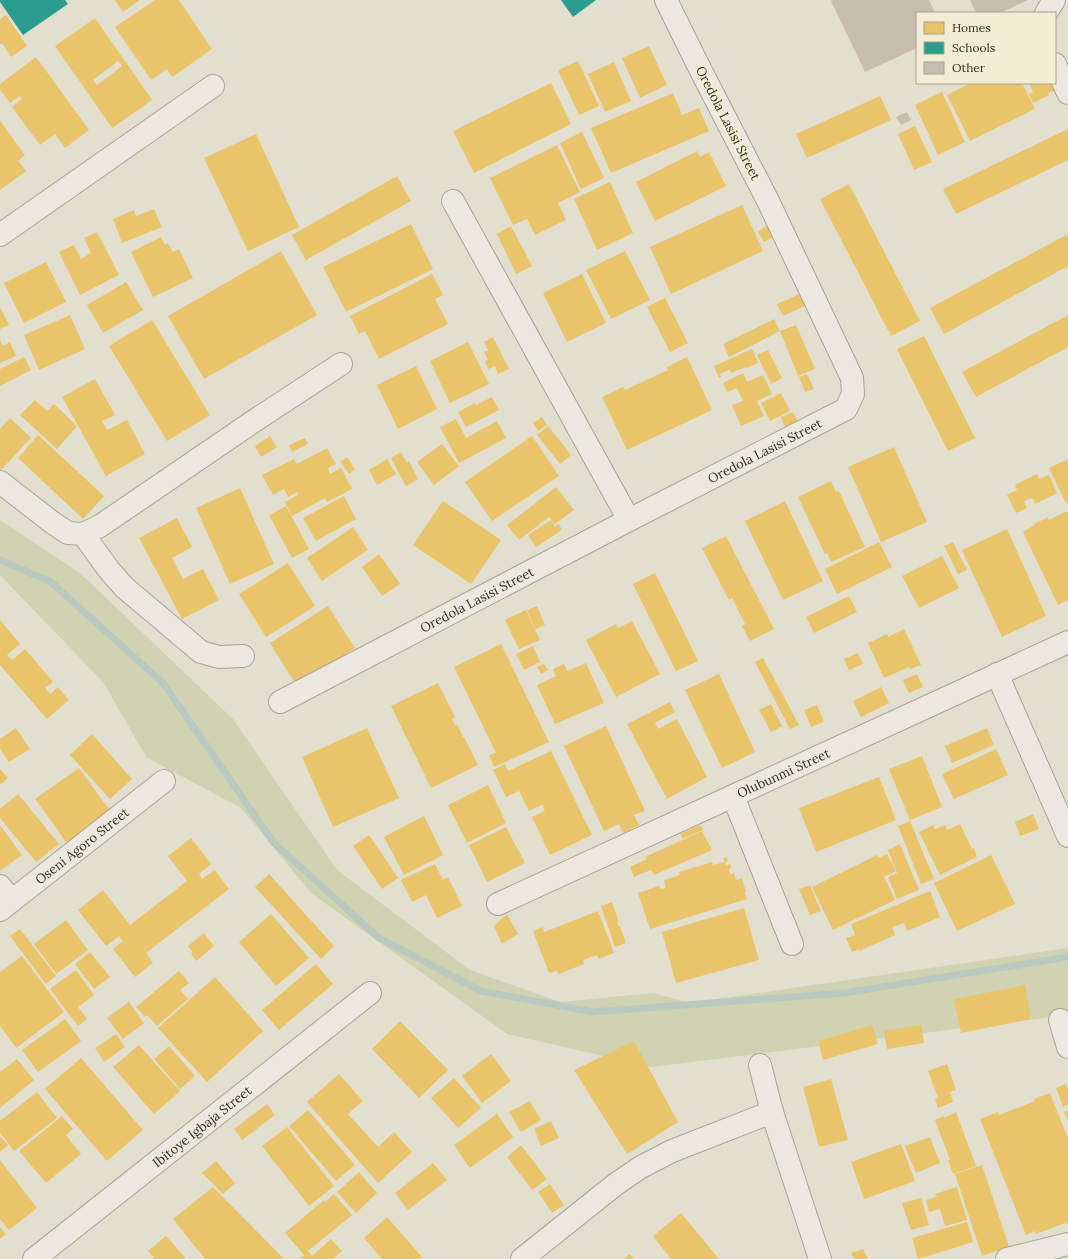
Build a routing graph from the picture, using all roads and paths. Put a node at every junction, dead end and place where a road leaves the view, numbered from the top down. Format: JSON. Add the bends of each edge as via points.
{"nodes":[{"id":1,"x":666,"y":0,"type":"edge"},
{"id":2,"x":1054,"y":0,"type":"edge"},
{"id":3,"x":1047,"y":12,"type":"edge"},
{"id":4,"x":1056,"y":66,"type":"edge"},
{"id":5,"x":213,"y":86,"type":"dead end"},
{"id":6,"x":1068,"y":93,"type":"edge"},
{"id":7,"x":453,"y":201,"type":"dead end"},
{"id":8,"x":0,"y":235,"type":"edge"},
{"id":9,"x":341,"y":364,"type":"dead end"},
{"id":10,"x":0,"y":482,"type":"edge"},
{"id":11,"x":629,"y":520,"type":"junction"},
{"id":12,"x":83,"y":534,"type":"junction"},
{"id":13,"x":1068,"y":642,"type":"edge"},
{"id":14,"x":243,"y":656,"type":"dead end"},
{"id":15,"x":997,"y":674,"type":"junction"},
{"id":16,"x":280,"y":702,"type":"dead end"},
{"id":17,"x":164,"y":781,"type":"dead end"},
{"id":18,"x":733,"y":796,"type":"junction"},
{"id":19,"x":1068,"y":836,"type":"edge"},
{"id":20,"x":4,"y":899,"type":"edge"},
{"id":21,"x":498,"y":904,"type":"dead end"},
{"id":22,"x":792,"y":944,"type":"dead end"},
{"id":23,"x":370,"y":993,"type":"dead end"},
{"id":24,"x":1060,"y":1020,"type":"dead end"},
{"id":25,"x":1068,"y":1047,"type":"edge"},
{"id":26,"x":760,"y":1065,"type":"dead end"},
{"id":27,"x":772,"y":1112,"type":"junction"},
{"id":28,"x":1068,"y":1244,"type":"edge"},
{"id":29,"x":34,"y":1259,"type":"edge"},
{"id":30,"x":522,"y":1259,"type":"edge"},
{"id":31,"x":820,"y":1259,"type":"edge"},
{"id":32,"x":1007,"y":1259,"type":"edge"}],
"edges":[{"from":1,"to":11,"type":"street","name":"Oredola Lasisi Street","via":[[768,201],[852,378],[853,394],[846,410]]},
{"from":2,"to":3,"type":"street"},
{"from":4,"to":6,"type":"street"},
{"from":5,"to":8,"type":"street"},
{"from":7,"to":11,"type":"street"},
{"from":9,"to":12,"type":"street","via":[[100,526]]},
{"from":10,"to":12,"type":"street","via":[[68,533]]},
{"from":11,"to":16,"type":"street","name":"Oredola Lasisi Street"},
{"from":12,"to":14,"type":"street","via":[[125,588],[201,652],[219,657]]},
{"from":13,"to":15,"type":"street","name":"Olubunmi Street"},
{"from":15,"to":18,"type":"street","name":"Olubunmi Street"},
{"from":15,"to":19,"type":"street"},
{"from":17,"to":20,"type":"street","name":"Oseni Agoro Street"},
{"from":18,"to":21,"type":"street","name":"Olubunmi Street"},
{"from":18,"to":22,"type":"street"},
{"from":23,"to":29,"type":"street","name":"Ibitoye Igbaja Street"},
{"from":24,"to":25,"type":"street"},
{"from":26,"to":27,"type":"street"},
{"from":27,"to":30,"type":"street","via":[[672,1151],[641,1167]]},
{"from":27,"to":31,"type":"street"},
{"from":28,"to":32,"type":"street"}]}
